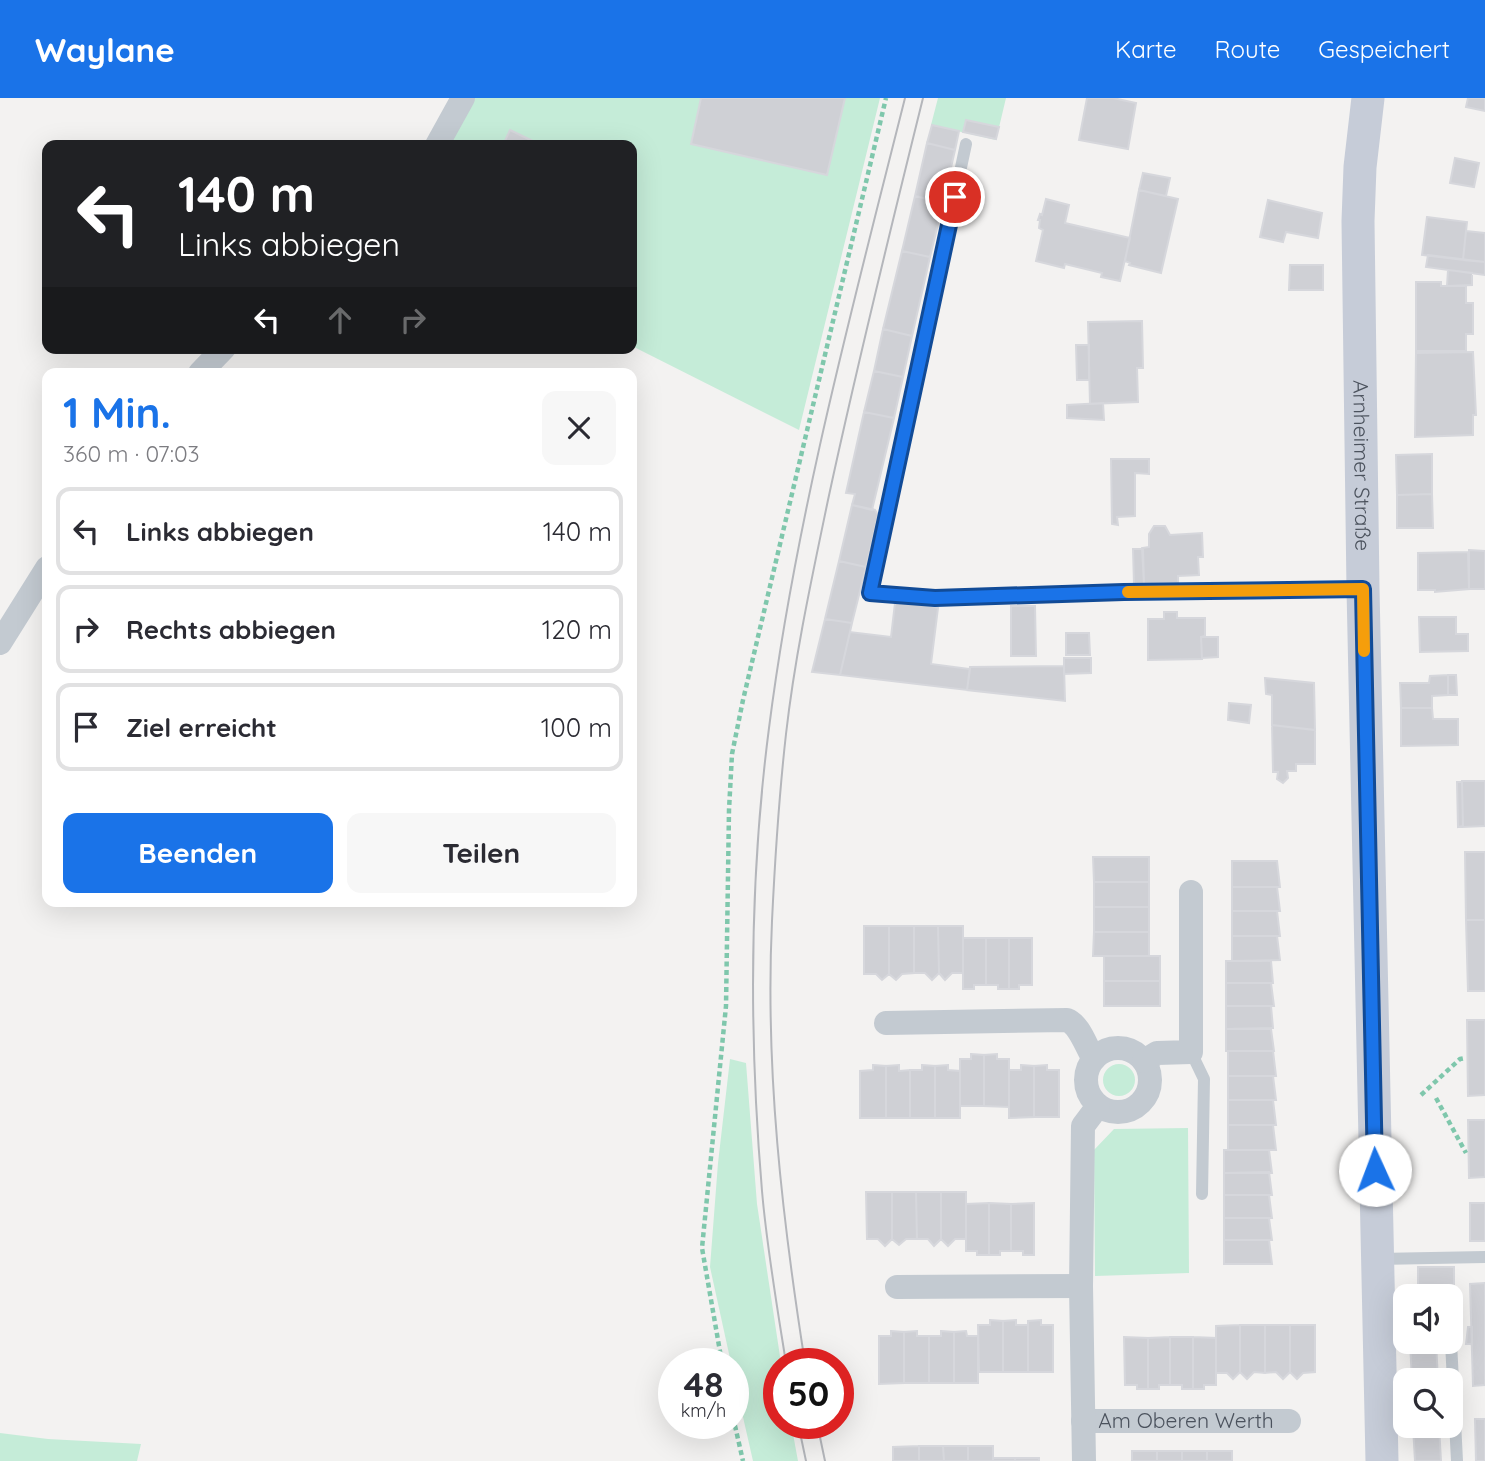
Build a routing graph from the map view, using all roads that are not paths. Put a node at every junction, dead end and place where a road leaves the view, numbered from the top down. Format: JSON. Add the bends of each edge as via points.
{"nodes":[{"id":1,"x":463,"y":98,"type":"edge"},
{"id":2,"x":1368,"y":98,"type":"edge"},
{"id":3,"x":440,"y":140,"type":"edge"},
{"id":4,"x":966,"y":144,"type":"dead end"},
{"id":5,"x":218,"y":354,"type":"edge"},
{"id":6,"x":205,"y":368,"type":"edge"},
{"id":7,"x":42,"y":576,"type":"edge"},
{"id":8,"x":1363,"y":589,"type":"junction"},
{"id":9,"x":0,"y":643,"type":"edge"},
{"id":10,"x":1191,"y":891,"type":"dead end"},
{"id":11,"x":886,"y":1023,"type":"dead end"},
{"id":12,"x":1191,"y":1052,"type":"junction"},
{"id":13,"x":1094,"y":1059,"type":"junction"},
{"id":14,"x":1144,"y":1061,"type":"junction"},
{"id":15,"x":1098,"y":1106,"type":"junction"},
{"id":16,"x":1202,"y":1194,"type":"dead end"},
{"id":17,"x":1485,"y":1257,"type":"edge"},
{"id":18,"x":1377,"y":1259,"type":"junction"},
{"id":19,"x":1081,"y":1286,"type":"junction"},
{"id":20,"x":897,"y":1287,"type":"dead end"},
{"id":21,"x":1452,"y":1354,"type":"edge"},
{"id":22,"x":1083,"y":1421,"type":"junction"},
{"id":23,"x":1289,"y":1421,"type":"dead end"},
{"id":24,"x":1084,"y":1461,"type":"edge"},
{"id":25,"x":1382,"y":1461,"type":"edge"},
{"id":26,"x":1457,"y":1461,"type":"edge"}],
"edges":[{"from":1,"to":3,"type":"street"},
{"from":2,"to":8,"type":"main road","name":"Arnheimer Straße","via":[[1358,209]]},
{"from":4,"to":8,"type":"lane","via":[[870,593],[935,598]]},
{"from":5,"to":6,"type":"street"},
{"from":7,"to":9,"type":"street"},
{"from":8,"to":18,"type":"main road","name":"Arnheimer Straße"},
{"from":10,"to":12,"type":"street"},
{"from":11,"to":13,"type":"street","via":[[1067,1020],[1076,1025]]},
{"from":12,"to":14,"type":"street","via":[[1157,1053]]},
{"from":12,"to":16,"type":"lane","via":[[1204,1079]]},
{"from":13,"to":14,"type":"street","via":[[1118,1048],[1129,1049]]},
{"from":13,"to":15,"type":"street","via":[[1086,1086]]},
{"from":14,"to":15,"type":"street","via":[[1150,1085],[1140,1104],[1120,1112]]},
{"from":15,"to":19,"type":"street","name":"Am Oberen Werth","via":[[1083,1126]]},
{"from":17,"to":18,"type":"lane"},
{"from":18,"to":25,"type":"main road","name":"Arnheimer Straße"},
{"from":19,"to":20,"type":"street"},
{"from":19,"to":22,"type":"street","name":"Am Oberen Werth"},
{"from":21,"to":26,"type":"lane"},
{"from":22,"to":23,"type":"street","name":"Am Oberen Werth"},
{"from":22,"to":24,"type":"street","name":"Am Oberen Werth"}]}
